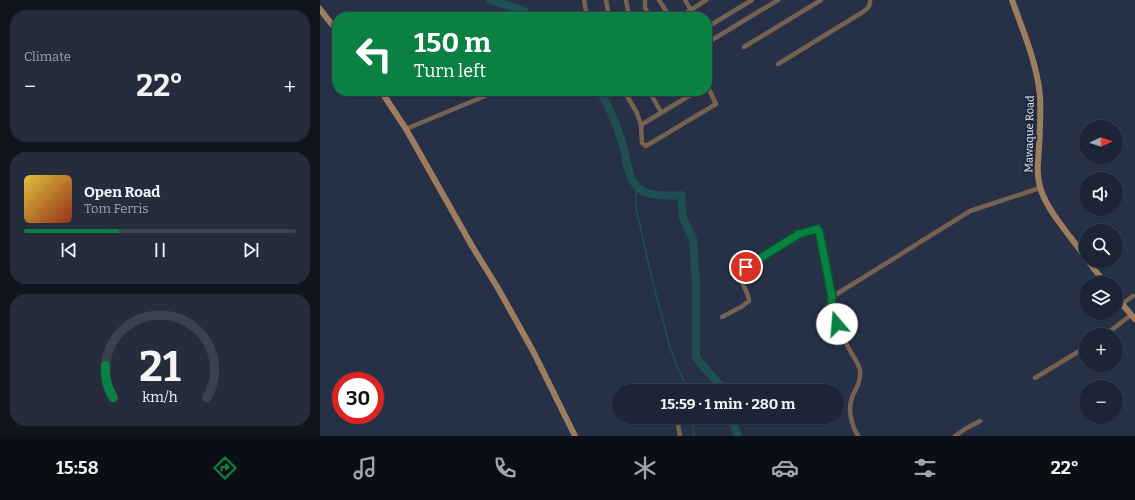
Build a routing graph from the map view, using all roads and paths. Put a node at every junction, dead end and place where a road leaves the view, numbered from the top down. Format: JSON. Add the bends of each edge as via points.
{"nodes":[{"id":1,"x":584,"y":0,"type":"edge"},
{"id":2,"x":606,"y":0,"type":"edge"},
{"id":3,"x":626,"y":0,"type":"edge"},
{"id":4,"x":645,"y":0,"type":"edge"},
{"id":5,"x":659,"y":0,"type":"edge"},
{"id":6,"x":685,"y":0,"type":"edge"},
{"id":7,"x":706,"y":0,"type":"edge"},
{"id":8,"x":752,"y":0,"type":"edge"},
{"id":9,"x":778,"y":0,"type":"edge"},
{"id":10,"x":821,"y":0,"type":"edge"},
{"id":11,"x":870,"y":0,"type":"edge"},
{"id":12,"x":1012,"y":0,"type":"edge"},
{"id":13,"x":320,"y":9,"type":"edge"},
{"id":14,"x":691,"y":10,"type":"junction"},
{"id":15,"x":586,"y":12,"type":"edge"},
{"id":16,"x":608,"y":12,"type":"edge"},
{"id":17,"x":628,"y":12,"type":"edge"},
{"id":18,"x":647,"y":12,"type":"edge"},
{"id":19,"x":667,"y":12,"type":"edge"},
{"id":20,"x":688,"y":12,"type":"edge"},
{"id":21,"x":712,"y":24,"type":"edge"},
{"id":22,"x":332,"y":25,"type":"edge"},
{"id":23,"x":712,"y":40,"type":"edge"},
{"id":24,"x":744,"y":47,"type":"dead end"},
{"id":25,"x":778,"y":64,"type":"dead end"},
{"id":26,"x":385,"y":96,"type":"edge"},
{"id":27,"x":485,"y":96,"type":"edge"},
{"id":28,"x":627,"y":96,"type":"edge"},
{"id":29,"x":652,"y":96,"type":"edge"},
{"id":30,"x":688,"y":96,"type":"edge"},
{"id":31,"x":712,"y":96,"type":"edge"},
{"id":32,"x":661,"y":112,"type":"junction"},
{"id":33,"x":641,"y":125,"type":"junction"},
{"id":34,"x":406,"y":129,"type":"junction"},
{"id":35,"x":1040,"y":188,"type":"junction"},
{"id":36,"x":1079,"y":248,"type":"edge"},
{"id":37,"x":1093,"y":268,"type":"edge"},
{"id":38,"x":1100,"y":276,"type":"edge"},
{"id":39,"x":1133,"y":296,"type":"dead end"},
{"id":40,"x":832,"y":297,"type":"junction"},
{"id":41,"x":1123,"y":303,"type":"edge"},
{"id":42,"x":1123,"y":305,"type":"edge"},
{"id":43,"x":722,"y":317,"type":"dead end"},
{"id":44,"x":1133,"y":317,"type":"edge"},
{"id":45,"x":1116,"y":328,"type":"edge"},
{"id":46,"x":1079,"y":351,"type":"edge"},
{"id":47,"x":1035,"y":378,"type":"dead end"},
{"id":48,"x":980,"y":421,"type":"dead end"},
{"id":49,"x":678,"y":424,"type":"edge"},
{"id":50,"x":575,"y":436,"type":"edge"},
{"id":51,"x":680,"y":436,"type":"edge"},
{"id":52,"x":858,"y":436,"type":"edge"},
{"id":53,"x":955,"y":436,"type":"edge"}],
"edges":[{"from":1,"to":15,"type":"street"},
{"from":2,"to":16,"type":"street"},
{"from":3,"to":17,"type":"street"},
{"from":4,"to":18,"type":"street"},
{"from":5,"to":19,"type":"street"},
{"from":6,"to":14,"type":"street"},
{"from":7,"to":14,"type":"street"},
{"from":8,"to":21,"type":"street"},
{"from":9,"to":23,"type":"street"},
{"from":10,"to":24,"type":"street"},
{"from":11,"to":25,"type":"street","via":[[869,8]]},
{"from":12,"to":35,"type":"street","name":"Mawaque Road","via":[[1033,59],[1039,90],[1037,170]]},
{"from":13,"to":22,"type":"street"},
{"from":14,"to":20,"type":"street"},
{"from":26,"to":34,"type":"street"},
{"from":27,"to":34,"type":"street"},
{"from":28,"to":33,"type":"street"},
{"from":29,"to":32,"type":"street"},
{"from":30,"to":32,"type":"street"},
{"from":31,"to":33,"type":"street","via":[[716,104],[646,146],[642,143]]},
{"from":32,"to":33,"type":"street"},
{"from":34,"to":50,"type":"street","via":[[533,351]]},
{"from":35,"to":36,"type":"street","name":"Mawaque Road","via":[[1054,214]]},
{"from":35,"to":40,"type":"street","via":[[970,211]]},
{"from":37,"to":38,"type":"street"},
{"from":39,"to":41,"type":"street"},
{"from":40,"to":43,"type":"street","via":[[819,231],[814,229],[799,234],[746,267],[741,277],[750,299]]},
{"from":40,"to":52,"type":"street","via":[[834,316],[860,370],[850,412]]},
{"from":42,"to":44,"type":"street"},
{"from":44,"to":45,"type":"street"},
{"from":46,"to":47,"type":"street"},
{"from":48,"to":53,"type":"street"},
{"from":49,"to":51,"type":"street"}]}
